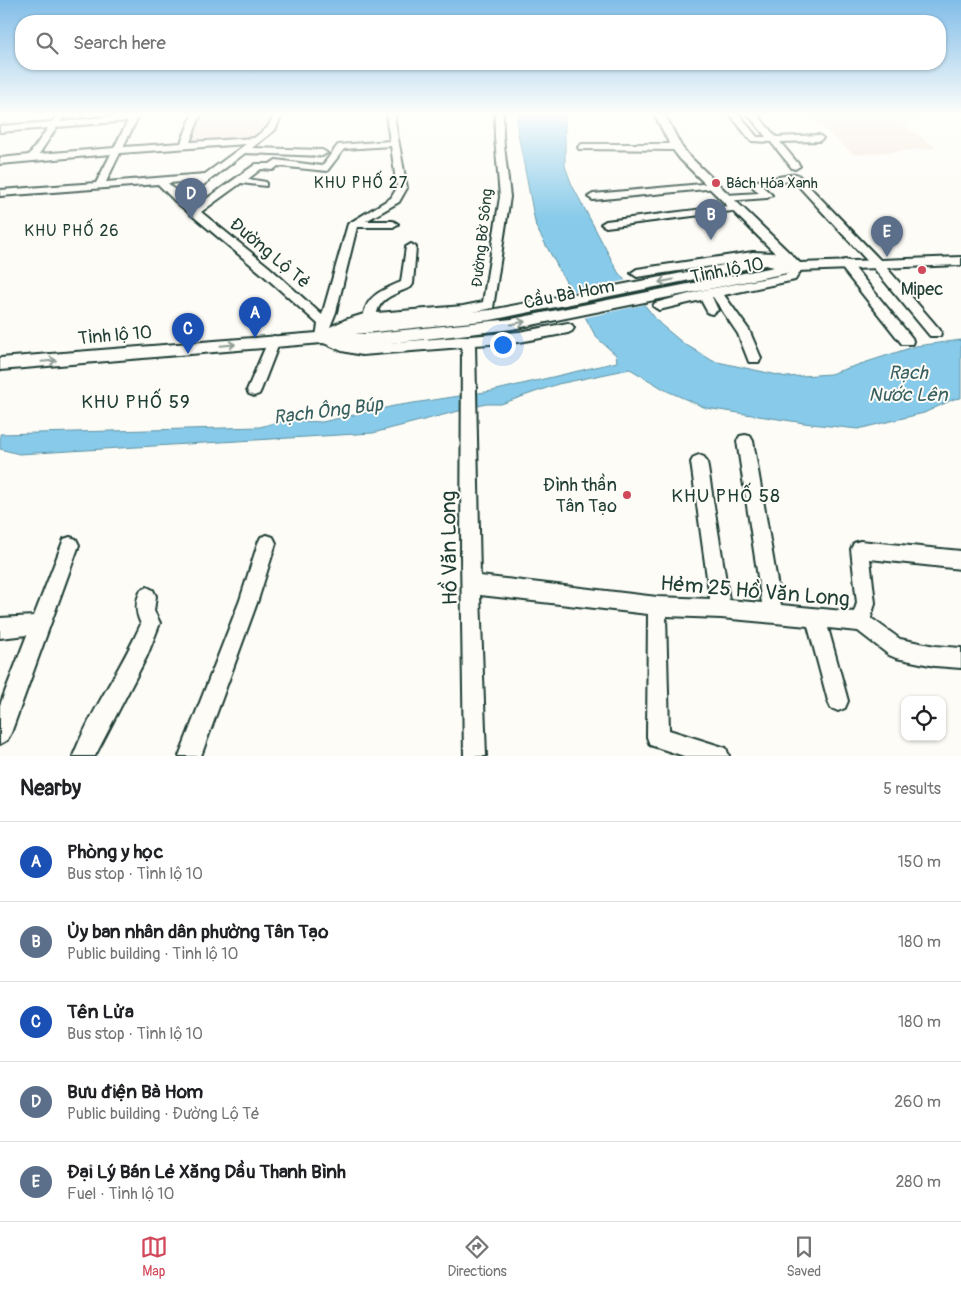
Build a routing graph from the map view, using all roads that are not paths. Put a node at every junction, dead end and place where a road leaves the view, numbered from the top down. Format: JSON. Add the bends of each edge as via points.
{"nodes":[{"id":1,"x":38,"y":148,"type":"edge"},
{"id":2,"x":140,"y":148,"type":"edge"},
{"id":3,"x":340,"y":148,"type":"edge"},
{"id":4,"x":396,"y":148,"type":"edge"},
{"id":5,"x":500,"y":148,"type":"edge"},
{"id":6,"x":677,"y":148,"type":"edge"},
{"id":7,"x":780,"y":148,"type":"edge"},
{"id":8,"x":117,"y":150,"type":"junction"},
{"id":9,"x":244,"y":150,"type":"joint"},
{"id":10,"x":322,"y":153,"type":"dead end"},
{"id":11,"x":32,"y":157,"type":"junction"},
{"id":12,"x":0,"y":161,"type":"edge"},
{"id":13,"x":795,"y":171,"type":"junction"},
{"id":14,"x":208,"y":177,"type":"junction"},
{"id":15,"x":239,"y":180,"type":"junction"},
{"id":16,"x":161,"y":181,"type":"junction"},
{"id":17,"x":100,"y":184,"type":"junction"},
{"id":18,"x":263,"y":184,"type":"dead end"},
{"id":19,"x":713,"y":186,"type":"junction"},
{"id":20,"x":0,"y":193,"type":"edge"},
{"id":21,"x":593,"y":197,"type":"dead end"},
{"id":22,"x":726,"y":198,"type":"junction"},
{"id":23,"x":179,"y":199,"type":"junction"},
{"id":24,"x":736,"y":208,"type":"junction"},
{"id":25,"x":194,"y":212,"type":"junction"},
{"id":26,"x":353,"y":224,"type":"junction"},
{"id":27,"x":394,"y":224,"type":"dead end"},
{"id":28,"x":606,"y":224,"type":"dead end"},
{"id":29,"x":411,"y":247,"type":"dead end"},
{"id":30,"x":961,"y":261,"type":"edge"},
{"id":31,"x":765,"y":262,"type":"joint"},
{"id":32,"x":876,"y":263,"type":"junction"},
{"id":33,"x":845,"y":264,"type":"junction"},
{"id":34,"x":798,"y":267,"type":"junction"},
{"id":35,"x":778,"y":270,"type":"joint"},
{"id":36,"x":637,"y":273,"type":"dead end"},
{"id":37,"x":710,"y":293,"type":"junction"},
{"id":38,"x":489,"y":305,"type":"joint"},
{"id":39,"x":659,"y":306,"type":"dead end"},
{"id":40,"x":712,"y":310,"type":"dead end"},
{"id":41,"x":366,"y":328,"type":"junction"},
{"id":42,"x":568,"y":328,"type":"dead end"},
{"id":43,"x":323,"y":330,"type":"junction"},
{"id":44,"x":935,"y":334,"type":"dead end"},
{"id":45,"x":468,"y":340,"type":"junction"},
{"id":46,"x":274,"y":341,"type":"junction"},
{"id":47,"x":907,"y":341,"type":"dead end"},
{"id":48,"x":754,"y":358,"type":"dead end"},
{"id":49,"x":0,"y":364,"type":"edge"},
{"id":50,"x":254,"y":390,"type":"dead end"},
{"id":51,"x":745,"y":441,"type":"dead end"},
{"id":52,"x":699,"y":462,"type":"dead end"},
{"id":53,"x":267,"y":543,"type":"dead end"},
{"id":54,"x":70,"y":545,"type":"dead end"},
{"id":55,"x":961,"y":560,"type":"edge"},
{"id":56,"x":472,"y":584,"type":"junction"},
{"id":57,"x":147,"y":596,"type":"dead end"},
{"id":58,"x":656,"y":606,"type":"junction"},
{"id":59,"x":721,"y":609,"type":"junction"},
{"id":60,"x":773,"y":613,"type":"junction"},
{"id":61,"x":814,"y":618,"type":"junction"},
{"id":62,"x":861,"y":622,"type":"junction"},
{"id":63,"x":40,"y":624,"type":"junction"},
{"id":64,"x":0,"y":628,"type":"edge"},
{"id":65,"x":961,"y":658,"type":"edge"},
{"id":66,"x":838,"y":701,"type":"dead end"},
{"id":67,"x":0,"y":733,"type":"edge"},
{"id":68,"x":84,"y":756,"type":"edge"},
{"id":69,"x":190,"y":756,"type":"edge"},
{"id":70,"x":475,"y":756,"type":"edge"},
{"id":71,"x":718,"y":756,"type":"edge"}],
"edges":[{"from":1,"to":11,"type":"street"},
{"from":2,"to":8,"type":"street"},
{"from":3,"to":15,"type":"street","via":[[324,169],[276,163],[273,167],[259,166]]},
{"from":4,"to":26,"type":"street","via":[[402,188],[395,200]]},
{"from":5,"to":38,"type":"street","name":"Đường Bờ Sông","via":[[505,197]]},
{"from":6,"to":19,"type":"main road"},
{"from":7,"to":13,"type":"street"},
{"from":8,"to":11,"type":"street"},
{"from":8,"to":17,"type":"street"},
{"from":9,"to":10,"type":"street"},
{"from":9,"to":14,"type":"street"},
{"from":11,"to":12,"type":"street"},
{"from":13,"to":22,"type":"street","via":[[755,184],[767,195]]},
{"from":13,"to":32,"type":"street"},
{"from":14,"to":16,"type":"street"},
{"from":14,"to":23,"type":"street"},
{"from":15,"to":18,"type":"street"},
{"from":15,"to":25,"type":"street"},
{"from":16,"to":17,"type":"street"},
{"from":16,"to":23,"type":"street","name":"Đường Lộ Tẻ"},
{"from":17,"to":20,"type":"street"},
{"from":19,"to":21,"type":"street"},
{"from":19,"to":22,"type":"main road"},
{"from":22,"to":24,"type":"main road"},
{"from":23,"to":25,"type":"street","name":"Đường Lộ Tẻ"},
{"from":24,"to":28,"type":"street"},
{"from":24,"to":34,"type":"main road"},
{"from":25,"to":43,"type":"street","name":"Đường Lộ Tẻ","via":[[265,270]]},
{"from":26,"to":27,"type":"street"},
{"from":26,"to":43,"type":"street"},
{"from":29,"to":41,"type":"street","via":[[407,284],[378,298],[370,309]]},
{"from":30,"to":32,"type":"main road","name":"Tỉnh lộ 10"},
{"from":31,"to":34,"type":"main road","name":"Tỉnh lộ 10"},
{"from":31,"to":41,"type":"main road","name":"Cầu Bà Hom","one_way":true,"via":[[492,315]]},
{"from":32,"to":33,"type":"main road","name":"Tỉnh lộ 10"},
{"from":32,"to":44,"type":"street"},
{"from":33,"to":34,"type":"main road","name":"Tỉnh lộ 10"},
{"from":33,"to":47,"type":"street"},
{"from":34,"to":35,"type":"main road","name":"Tỉnh lộ 10"},
{"from":34,"to":36,"type":"street","name":"Tỉnh lộ 10","via":[[775,257],[753,256]]},
{"from":34,"to":37,"type":"street","name":"Tỉnh lộ 10","via":[[791,277],[785,279]]},
{"from":41,"to":35,"type":"main road","name":"Cầu Bà Hom","one_way":true,"via":[[512,324]]},
{"from":37,"to":39,"type":"street","name":"Tỉnh lộ 10"},
{"from":37,"to":40,"type":"street"},
{"from":37,"to":48,"type":"street","via":[[741,327]]},
{"from":38,"to":41,"type":"street","name":"Tỉnh lộ 10"},
{"from":41,"to":43,"type":"main road","name":"Tỉnh lộ 10"},
{"from":41,"to":43,"type":"street","name":"Tỉnh lộ 10","via":[[349,323]]},
{"from":42,"to":45,"type":"street","name":"Tỉnh lộ 10","via":[[519,337]]},
{"from":43,"to":45,"type":"street","name":"Tỉnh lộ 10","via":[[347,348],[362,350]]},
{"from":43,"to":46,"type":"main road","name":"Tỉnh lộ 10"},
{"from":45,"to":56,"type":"street","name":"Hồ Văn Long"},
{"from":49,"to":46,"type":"main road","name":"Tỉnh lộ 10","one_way":true},
{"from":46,"to":50,"type":"street"},
{"from":51,"to":60,"type":"street"},
{"from":52,"to":59,"type":"street"},
{"from":53,"to":69,"type":"street"},
{"from":54,"to":63,"type":"street"},
{"from":55,"to":62,"type":"street","name":"Hẻm 25 Hồ Văn Long","via":[[860,549],[866,603]]},
{"from":56,"to":58,"type":"street","name":"Hẻm 25 Hồ Văn Long"},
{"from":56,"to":70,"type":"street","name":"Hồ Văn Long"},
{"from":57,"to":68,"type":"street","via":[[146,612],[151,623]]},
{"from":58,"to":59,"type":"street","name":"Hẻm 25 Hồ Văn Long"},
{"from":58,"to":71,"type":"street","via":[[658,737]]},
{"from":59,"to":60,"type":"street","name":"Hẻm 25 Hồ Văn Long"},
{"from":60,"to":61,"type":"street","name":"Hẻm 25 Hồ Văn Long"},
{"from":61,"to":62,"type":"street","name":"Hẻm 25 Hồ Văn Long"},
{"from":61,"to":66,"type":"street"},
{"from":62,"to":65,"type":"street","via":[[896,648]]},
{"from":63,"to":64,"type":"street"},
{"from":63,"to":67,"type":"street"}]}
